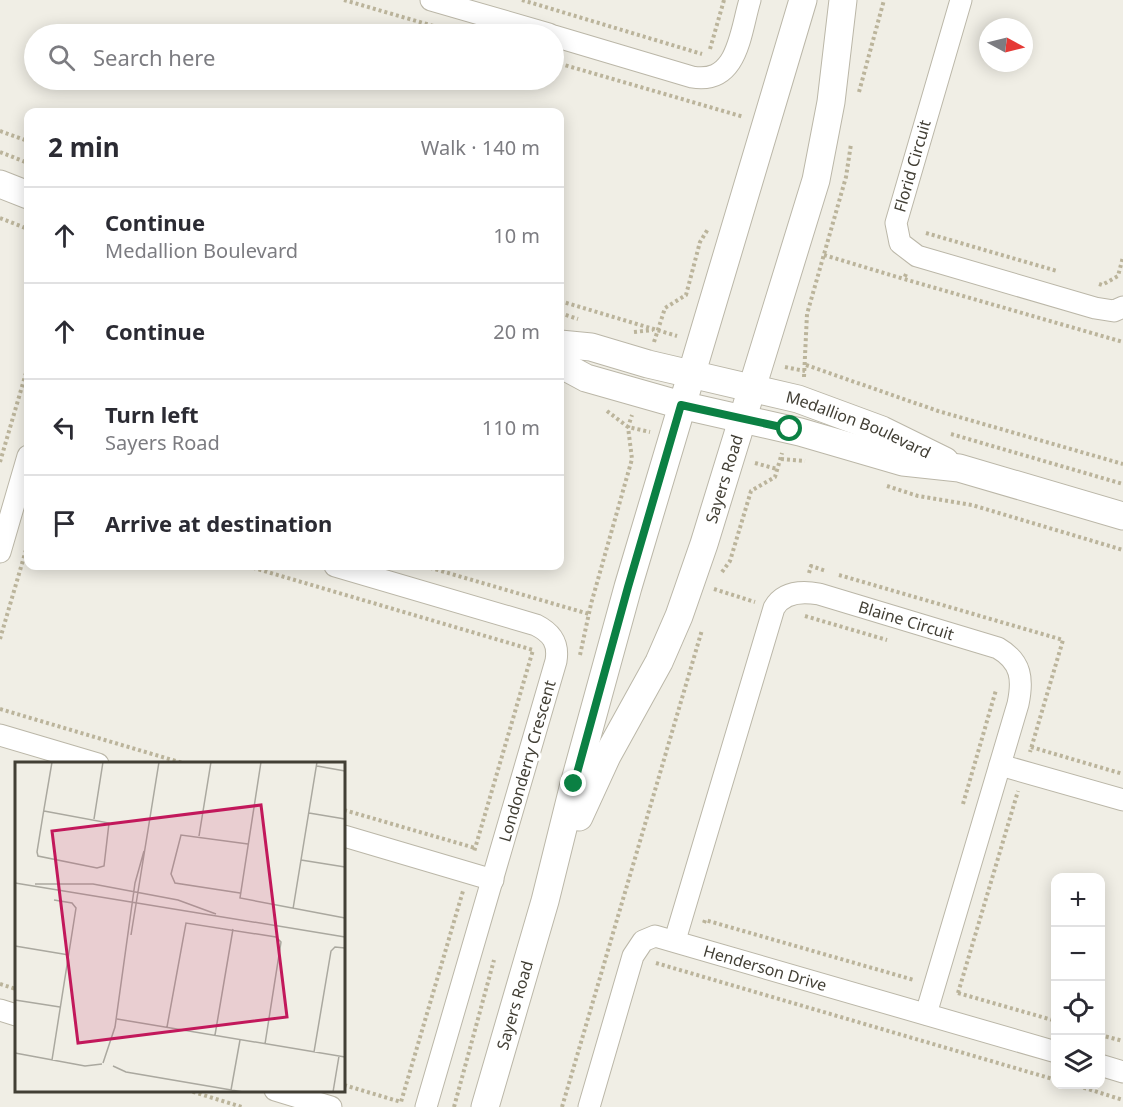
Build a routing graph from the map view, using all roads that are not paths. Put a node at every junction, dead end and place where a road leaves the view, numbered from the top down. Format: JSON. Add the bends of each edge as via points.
{"nodes":[{"id":1,"x":431,"y":0,"type":"edge"},
{"id":2,"x":750,"y":0,"type":"edge"},
{"id":3,"x":803,"y":0,"type":"edge"},
{"id":4,"x":843,"y":0,"type":"edge"},
{"id":5,"x":961,"y":0,"type":"edge"},
{"id":6,"x":465,"y":5,"type":"edge"},
{"id":7,"x":520,"y":24,"type":"edge"},
{"id":8,"x":564,"y":39,"type":"edge"},
{"id":9,"x":0,"y":184,"type":"edge"},
{"id":10,"x":24,"y":193,"type":"edge"},
{"id":11,"x":1123,"y":308,"type":"edge"},
{"id":12,"x":564,"y":344,"type":"edge"},
{"id":13,"x":564,"y":366,"type":"edge"},
{"id":14,"x":692,"y":374,"type":"junction"},
{"id":15,"x":754,"y":388,"type":"junction"},
{"id":16,"x":681,"y":405,"type":"junction"},
{"id":17,"x":742,"y":419,"type":"junction"},
{"id":18,"x":959,"y":468,"type":"junction"},
{"id":19,"x":24,"y":478,"type":"edge"},
{"id":20,"x":1123,"y":516,"type":"edge"},
{"id":21,"x":0,"y":552,"type":"edge"},
{"id":22,"x":348,"y":570,"type":"edge"},
{"id":23,"x":0,"y":735,"type":"edge"},
{"id":24,"x":91,"y":762,"type":"edge"},
{"id":25,"x":1000,"y":765,"type":"junction"},
{"id":26,"x":1123,"y":800,"type":"edge"},
{"id":27,"x":345,"y":836,"type":"edge"},
{"id":28,"x":493,"y":880,"type":"junction"},
{"id":29,"x":545,"y":902,"type":"junction"},
{"id":30,"x":675,"y":940,"type":"junction"},
{"id":31,"x":0,"y":1010,"type":"edge"},
{"id":32,"x":926,"y":1014,"type":"junction"},
{"id":33,"x":15,"y":1015,"type":"edge"},
{"id":34,"x":1051,"y":1051,"type":"edge"},
{"id":35,"x":1105,"y":1066,"type":"edge"},
{"id":36,"x":1123,"y":1072,"type":"edge"},
{"id":37,"x":282,"y":1092,"type":"edge"},
{"id":38,"x":331,"y":1107,"type":"edge"},
{"id":39,"x":426,"y":1107,"type":"edge"},
{"id":40,"x":485,"y":1107,"type":"edge"},
{"id":41,"x":588,"y":1107,"type":"edge"}],
"edges":[{"from":1,"to":6,"type":"street"},
{"from":2,"to":8,"type":"street","via":[[726,70],[709,78]]},
{"from":3,"to":14,"type":"street","name":"Sayers Road"},
{"from":4,"to":15,"type":"street","name":"Sayers Road","via":[[831,102],[816,180]]},
{"from":5,"to":11,"type":"street","name":"Florid Circuit","via":[[896,223],[900,243],[911,253],[1105,311]]},
{"from":6,"to":7,"type":"street"},
{"from":9,"to":10,"type":"street"},
{"from":12,"to":14,"type":"street","name":"Medallion Boulevard","via":[[591,347]]},
{"from":13,"to":16,"type":"street","name":"Medallion Boulevard","via":[[586,378]]},
{"from":14,"to":15,"type":"street","name":"Medallion Boulevard"},
{"from":14,"to":16,"type":"street","name":"Sayers Road"},
{"from":15,"to":17,"type":"street","name":"Sayers Road"},
{"from":15,"to":18,"type":"street","name":"Medallion Boulevard","via":[[805,381],[882,430]]},
{"from":16,"to":17,"type":"street","name":"Medallion Boulevard"},
{"from":16,"to":29,"type":"street","name":"Sayers Road","via":[[577,773]]},
{"from":17,"to":18,"type":"street","name":"Medallion Boulevard","via":[[903,462]]},
{"from":17,"to":29,"type":"street","name":"Sayers Road","via":[[679,616],[659,662],[586,798]]},
{"from":18,"to":20,"type":"street","name":"Medallion Boulevard"},
{"from":19,"to":21,"type":"street"},
{"from":22,"to":28,"type":"street","name":"Londonderry Crescent","via":[[536,625],[554,639],[556,661]]},
{"from":23,"to":24,"type":"street"},
{"from":25,"to":26,"type":"street"},
{"from":25,"to":30,"type":"street","name":"Blaine Circuit","via":[[1021,689],[1020,671],[1007,653],[852,604],[802,592],[782,598],[770,618]]},
{"from":25,"to":32,"type":"street","name":"Blaine Circuit"},
{"from":27,"to":28,"type":"street"},
{"from":28,"to":39,"type":"street","name":"Londonderry Crescent"},
{"from":29,"to":40,"type":"street","name":"Sayers Road"},
{"from":30,"to":32,"type":"street","name":"Henderson Drive"},
{"from":30,"to":41,"type":"street","name":"Henderson Drive","via":[[649,937],[633,956]]},
{"from":31,"to":33,"type":"street"},
{"from":32,"to":34,"type":"street","name":"Henderson Drive"},
{"from":35,"to":36,"type":"street"},
{"from":37,"to":38,"type":"street"}]}
